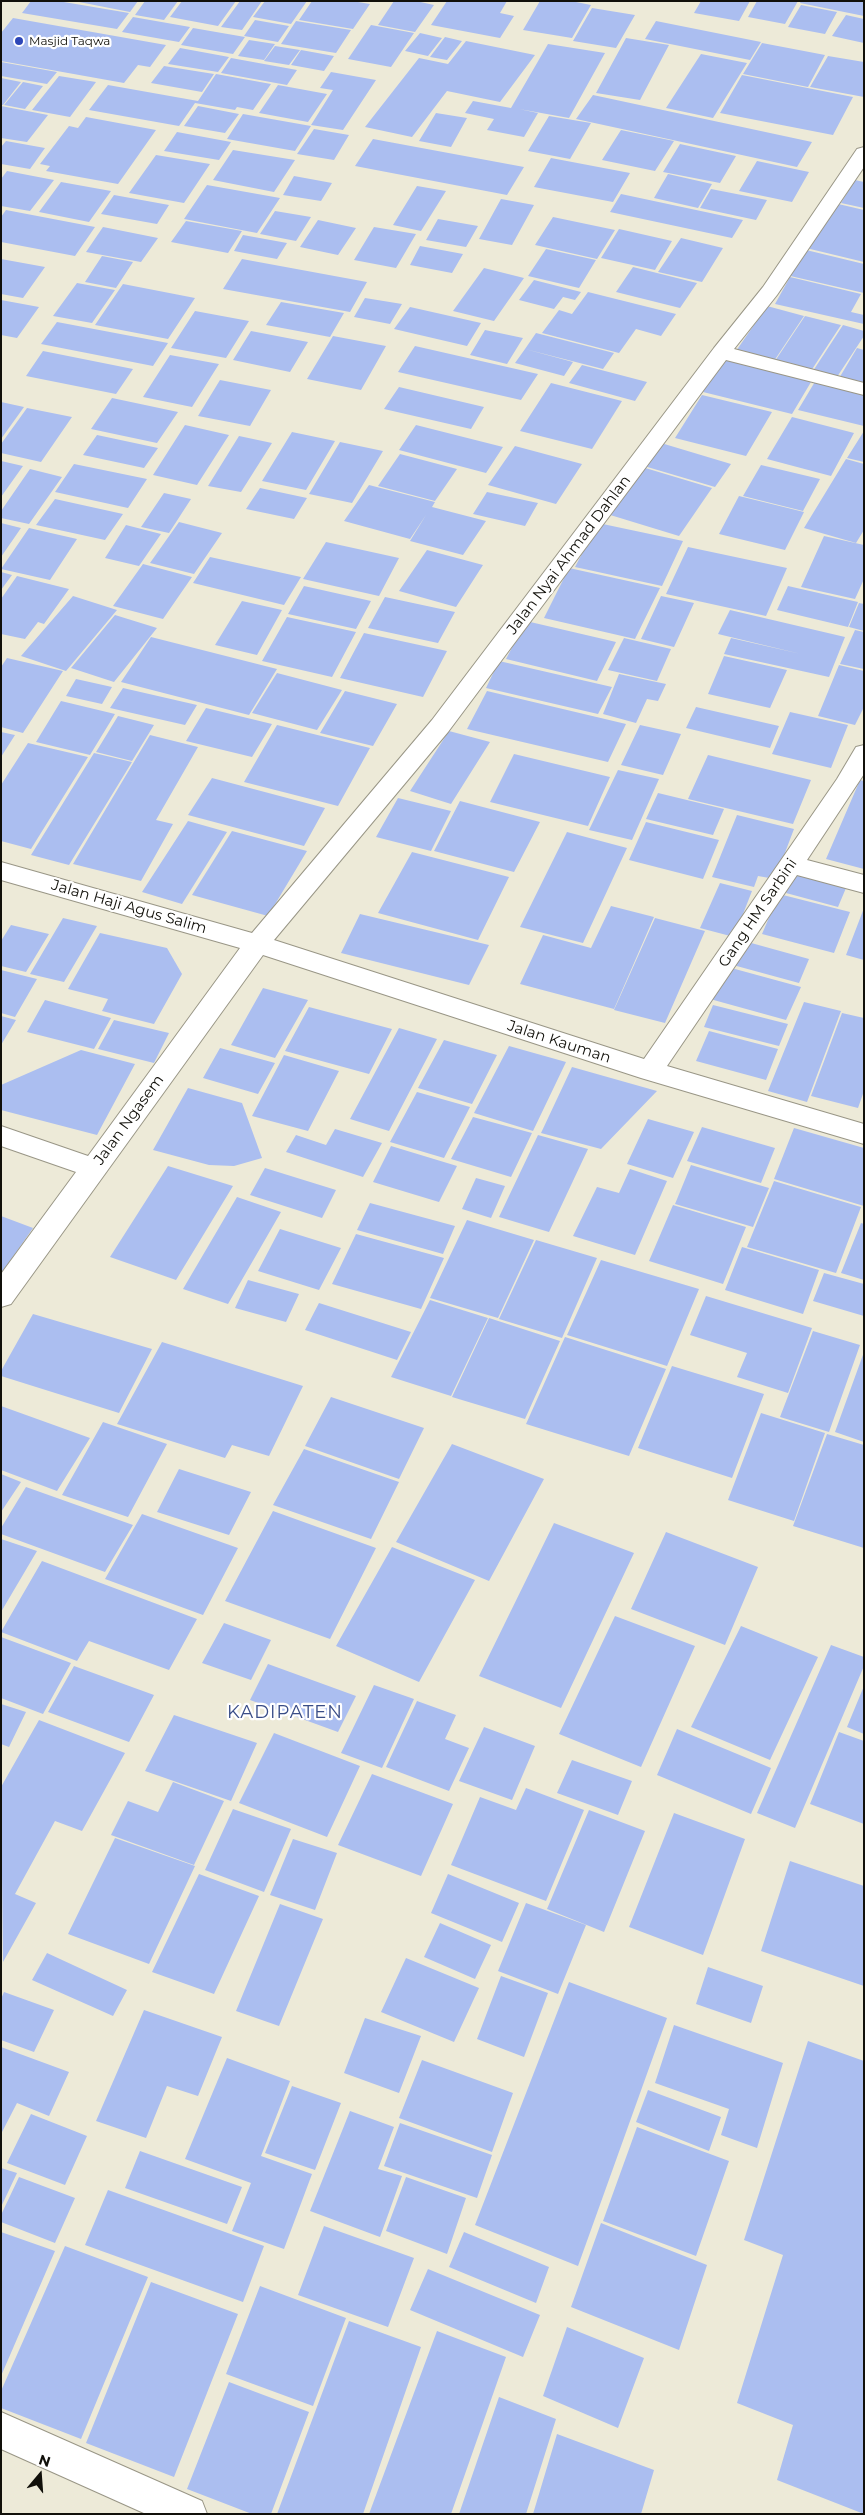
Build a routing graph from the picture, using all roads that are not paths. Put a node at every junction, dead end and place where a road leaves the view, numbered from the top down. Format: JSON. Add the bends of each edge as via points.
{"nodes":[{"id":1,"x":864,"y":153,"type":"edge"},
{"id":2,"x":721,"y":352,"type":"junction"},
{"id":3,"x":864,"y":389,"type":"edge"},
{"id":4,"x":864,"y":753,"type":"edge"},
{"id":5,"x":791,"y":865,"type":"junction"},
{"id":6,"x":1,"y":871,"type":"edge"},
{"id":7,"x":864,"y":884,"type":"edge"},
{"id":8,"x":257,"y":944,"type":"junction"},
{"id":9,"x":650,"y":1071,"type":"junction"},
{"id":10,"x":864,"y":1134,"type":"edge"},
{"id":11,"x":1,"y":1136,"type":"edge"},
{"id":12,"x":94,"y":1168,"type":"junction"},
{"id":13,"x":1,"y":1296,"type":"edge"},
{"id":14,"x":1,"y":2430,"type":"edge"},
{"id":15,"x":189,"y":2514,"type":"edge"}],
"edges":[{"from":1,"to":2,"type":"street","name":"Jalan Nyai Ahmad Dahlan","via":[[770,291]]},
{"from":2,"to":3,"type":"street"},
{"from":2,"to":8,"type":"street","name":"Jalan Nyai Ahmad Dahlan","via":[[440,726]]},
{"from":4,"to":5,"type":"street","name":"Gang HM Sarbini"},
{"from":5,"to":7,"type":"street"},
{"from":5,"to":9,"type":"street","name":"Gang HM Sarbini"},
{"from":6,"to":8,"type":"street","name":"Jalan Haji Agus Salim"},
{"from":8,"to":9,"type":"street","name":"Jalan Kauman"},
{"from":8,"to":12,"type":"street","name":"Jalan Ngasem"},
{"from":9,"to":10,"type":"street","name":"Jalan Kauman"},
{"from":11,"to":12,"type":"street"},
{"from":12,"to":13,"type":"street","name":"Jalan Ngasem"},
{"from":14,"to":15,"type":"street"}]}
